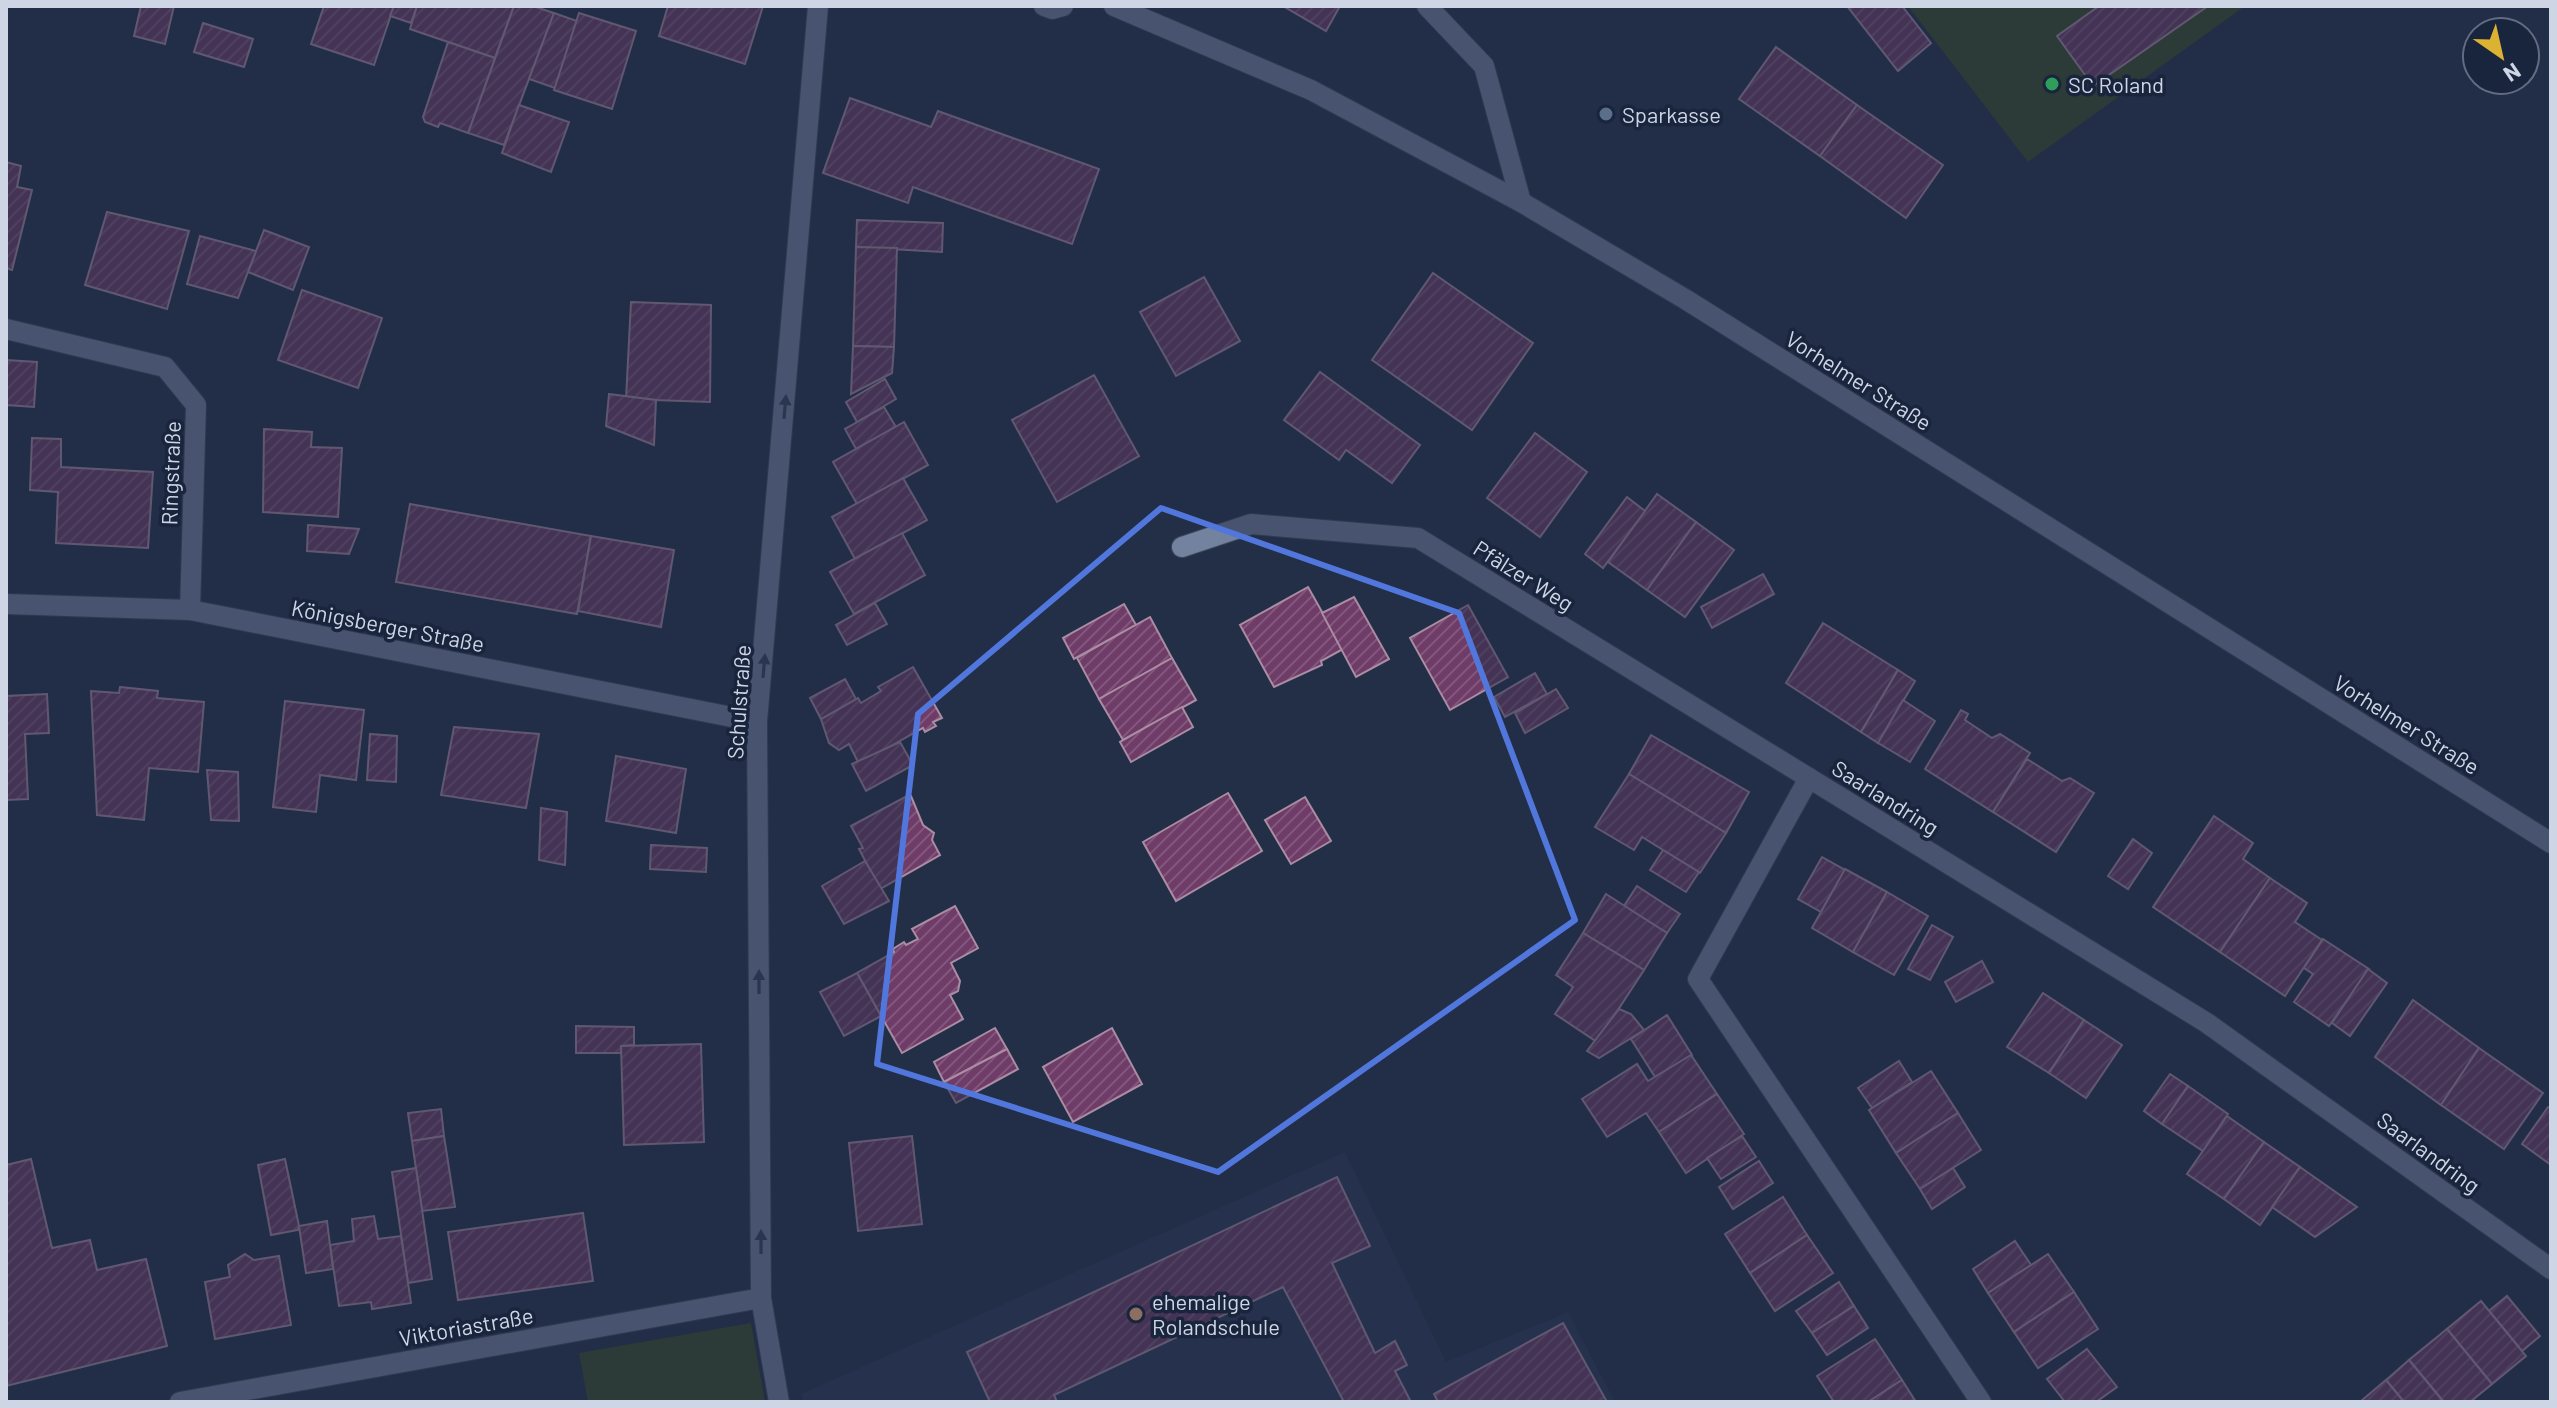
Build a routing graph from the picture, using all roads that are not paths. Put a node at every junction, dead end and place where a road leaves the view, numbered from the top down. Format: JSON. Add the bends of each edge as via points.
{"nodes":[{"id":1,"x":818,"y":6,"type":"edge"},
{"id":2,"x":1044,"y":6,"type":"edge"},
{"id":3,"x":1063,"y":6,"type":"edge"},
{"id":4,"x":1114,"y":6,"type":"edge"},
{"id":5,"x":1427,"y":6,"type":"edge"},
{"id":6,"x":1521,"y":202,"type":"junction"},
{"id":7,"x":6,"y":329,"type":"edge"},
{"id":8,"x":1182,"y":547,"type":"dead end"},
{"id":9,"x":6,"y":604,"type":"edge"},
{"id":10,"x":190,"y":610,"type":"junction"},
{"id":11,"x":757,"y":722,"type":"junction"},
{"id":12,"x":1809,"y":778,"type":"junction"},
{"id":13,"x":2551,"y":843,"type":"edge"},
{"id":14,"x":2551,"y":1269,"type":"edge"},
{"id":15,"x":761,"y":1298,"type":"junction"},
{"id":16,"x":180,"y":1402,"type":"edge"},
{"id":17,"x":779,"y":1402,"type":"edge"},
{"id":18,"x":1981,"y":1402,"type":"edge"}],
"edges":[{"from":11,"to":1,"type":"street","name":"Schulstraße","one_way":true},
{"from":2,"to":3,"type":"street"},
{"from":4,"to":6,"type":"street","name":"Vorhelmer Straße","via":[[1311,90]]},
{"from":5,"to":6,"type":"street","via":[[1484,66]]},
{"from":6,"to":13,"type":"street","name":"Vorhelmer Straße","via":[[1685,299]]},
{"from":7,"to":10,"type":"street","name":"Ringstraße","via":[[165,367],[196,405]]},
{"from":8,"to":12,"type":"street","name":"Pfälzer Weg","via":[[1251,524],[1418,538]]},
{"from":9,"to":10,"type":"street","name":"Königsberger Straße"},
{"from":10,"to":11,"type":"street","name":"Königsberger Straße"},
{"from":15,"to":11,"type":"street","name":"Schulstraße","one_way":true},
{"from":12,"to":14,"type":"street","name":"Saarlandring","via":[[2207,1023]]},
{"from":12,"to":18,"type":"street","name":"Saarlandring","via":[[1698,979]]},
{"from":15,"to":16,"type":"street","name":"Viktoriastraße"},
{"from":15,"to":17,"type":"street","name":"Schulstraße"}]}
